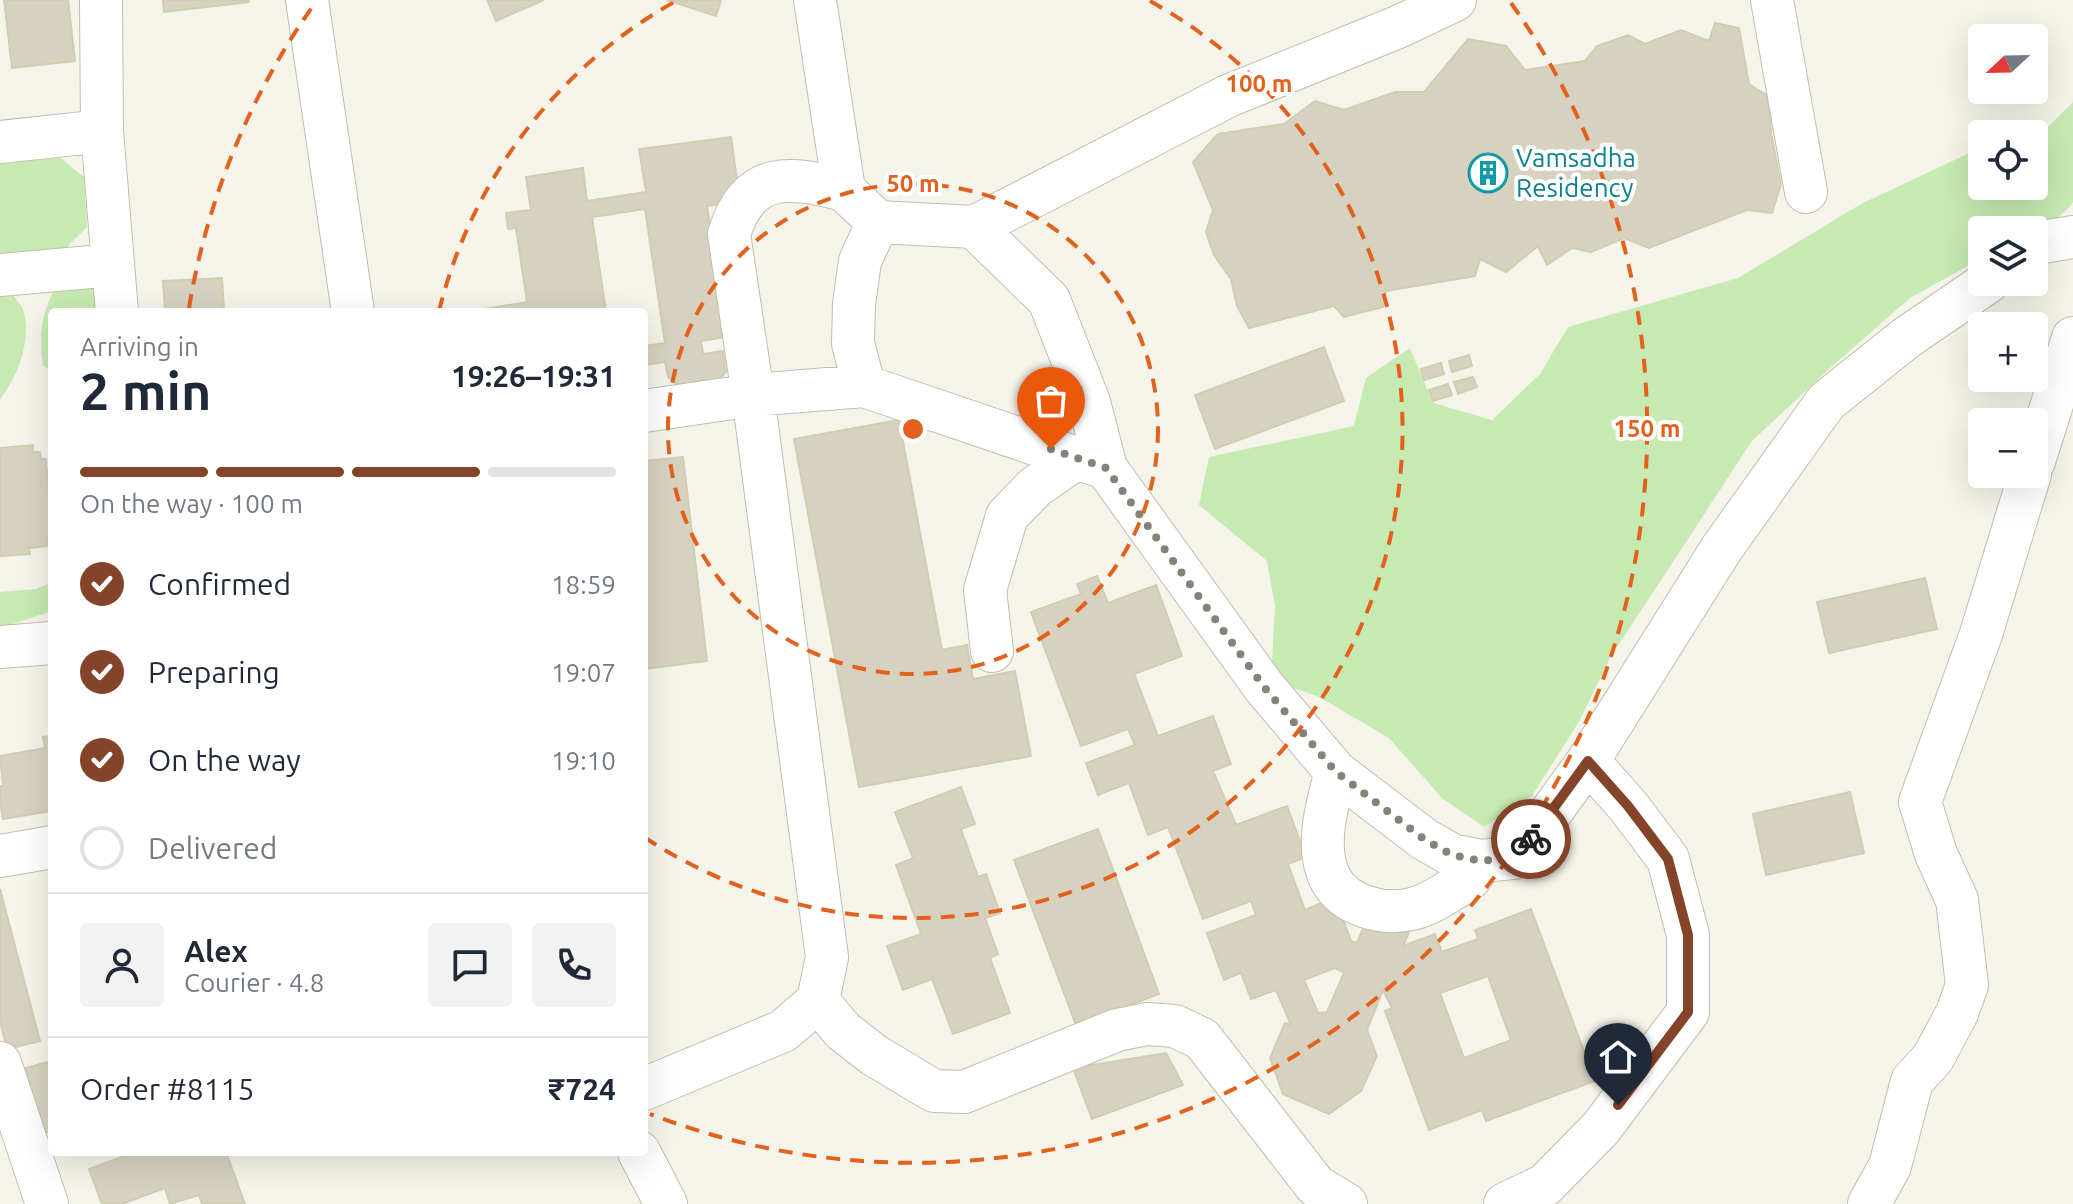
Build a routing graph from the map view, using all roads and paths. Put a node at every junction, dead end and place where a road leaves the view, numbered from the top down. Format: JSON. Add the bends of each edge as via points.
{"nodes":[{"id":1,"x":101,"y":0,"type":"edge"},
{"id":2,"x":307,"y":0,"type":"edge"},
{"id":3,"x":815,"y":0,"type":"edge"},
{"id":4,"x":1455,"y":0,"type":"edge"},
{"id":5,"x":1772,"y":0,"type":"edge"},
{"id":6,"x":102,"y":131,"type":"junction"},
{"id":7,"x":0,"y":142,"type":"edge"},
{"id":8,"x":844,"y":190,"type":"junction"},
{"id":9,"x":1806,"y":192,"type":"dead end"},
{"id":10,"x":878,"y":222,"type":"junction"},
{"id":11,"x":974,"y":227,"type":"junction"},
{"id":12,"x":2073,"y":237,"type":"edge"},
{"id":13,"x":2048,"y":241,"type":"edge"},
{"id":14,"x":2073,"y":263,"type":"edge"},
{"id":15,"x":113,"y":265,"type":"junction"},
{"id":16,"x":2048,"y":266,"type":"edge"},
{"id":17,"x":0,"y":275,"type":"edge"},
{"id":18,"x":1968,"y":296,"type":"edge"},
{"id":19,"x":117,"y":308,"type":"edge"},
{"id":20,"x":352,"y":308,"type":"edge"},
{"id":21,"x":2073,"y":338,"type":"edge"},
{"id":22,"x":864,"y":386,"type":"junction"},
{"id":23,"x":753,"y":395,"type":"junction"},
{"id":24,"x":648,"y":410,"type":"edge"},
{"id":25,"x":2048,"y":417,"type":"edge"},
{"id":26,"x":1091,"y":463,"type":"junction"},
{"id":27,"x":2026,"y":488,"type":"edge"},
{"id":28,"x":48,"y":643,"type":"edge"},
{"id":29,"x":0,"y":647,"type":"edge"},
{"id":30,"x":992,"y":651,"type":"dead end"},
{"id":31,"x":1588,"y":761,"type":"junction"},
{"id":32,"x":1336,"y":772,"type":"junction"},
{"id":33,"x":48,"y":848,"type":"edge"},
{"id":34,"x":0,"y":856,"type":"edge"},
{"id":35,"x":1481,"y":861,"type":"junction"},
{"id":36,"x":818,"y":1001,"type":"junction"},
{"id":37,"x":0,"y":1063,"type":"edge"},
{"id":38,"x":648,"y":1087,"type":"edge"},
{"id":39,"x":641,"y":1156,"type":"edge"},
{"id":40,"x":47,"y":1204,"type":"edge"},
{"id":41,"x":666,"y":1204,"type":"edge"},
{"id":42,"x":1346,"y":1204,"type":"edge"},
{"id":43,"x":1505,"y":1204,"type":"edge"},
{"id":44,"x":1869,"y":1204,"type":"edge"}],
"edges":[{"from":1,"to":6,"type":"street"},
{"from":2,"to":20,"type":"street"},
{"from":3,"to":8,"type":"street"},
{"from":4,"to":11,"type":"street","via":[[1228,96]]},
{"from":5,"to":9,"type":"street"},
{"from":6,"to":7,"type":"street"},
{"from":6,"to":15,"type":"street"},
{"from":8,"to":10,"type":"street"},
{"from":8,"to":23,"type":"street","via":[[806,180],[765,183],[736,212],[729,234]]},
{"from":10,"to":11,"type":"street"},
{"from":10,"to":22,"type":"street","via":[[860,261],[854,304],[853,343]]},
{"from":11,"to":26,"type":"street","via":[[1049,300],[1089,402]]},
{"from":12,"to":13,"type":"street"},
{"from":14,"to":16,"type":"street"},
{"from":15,"to":17,"type":"street"},
{"from":15,"to":19,"type":"street"},
{"from":18,"to":31,"type":"street","via":[[1826,402],[1722,548]]},
{"from":21,"to":25,"type":"street"},
{"from":22,"to":23,"type":"street"},
{"from":22,"to":26,"type":"street"},
{"from":23,"to":24,"type":"street"},
{"from":23,"to":36,"type":"street","via":[[827,957]]},
{"from":26,"to":30,"type":"street","via":[[1035,487],[1007,516],[985,590]]},
{"from":26,"to":32,"type":"street"},
{"from":27,"to":44,"type":"street","via":[[1981,634],[1920,802],[1957,900],[1967,985],[1933,1058],[1912,1081],[1890,1166]]},
{"from":28,"to":29,"type":"street"},
{"from":31,"to":35,"type":"street","via":[[1513,858]]},
{"from":31,"to":43,"type":"street","via":[[1668,859],[1688,935],[1688,1012],[1601,1128],[1545,1185]]},
{"from":32,"to":35,"type":"street","via":[[1424,839],[1452,855]]},
{"from":32,"to":35,"type":"street","via":[[1323,830],[1324,854],[1329,878],[1354,902],[1374,909],[1413,909],[1470,879]]},
{"from":33,"to":34,"type":"street"},
{"from":36,"to":38,"type":"street","via":[[783,1031]]},
{"from":36,"to":42,"type":"street","via":[[843,1031],[934,1091],[964,1092],[1117,1030],[1175,1026],[1202,1039],[1316,1186]]},
{"from":37,"to":40,"type":"street"},
{"from":39,"to":41,"type":"street"}]}
